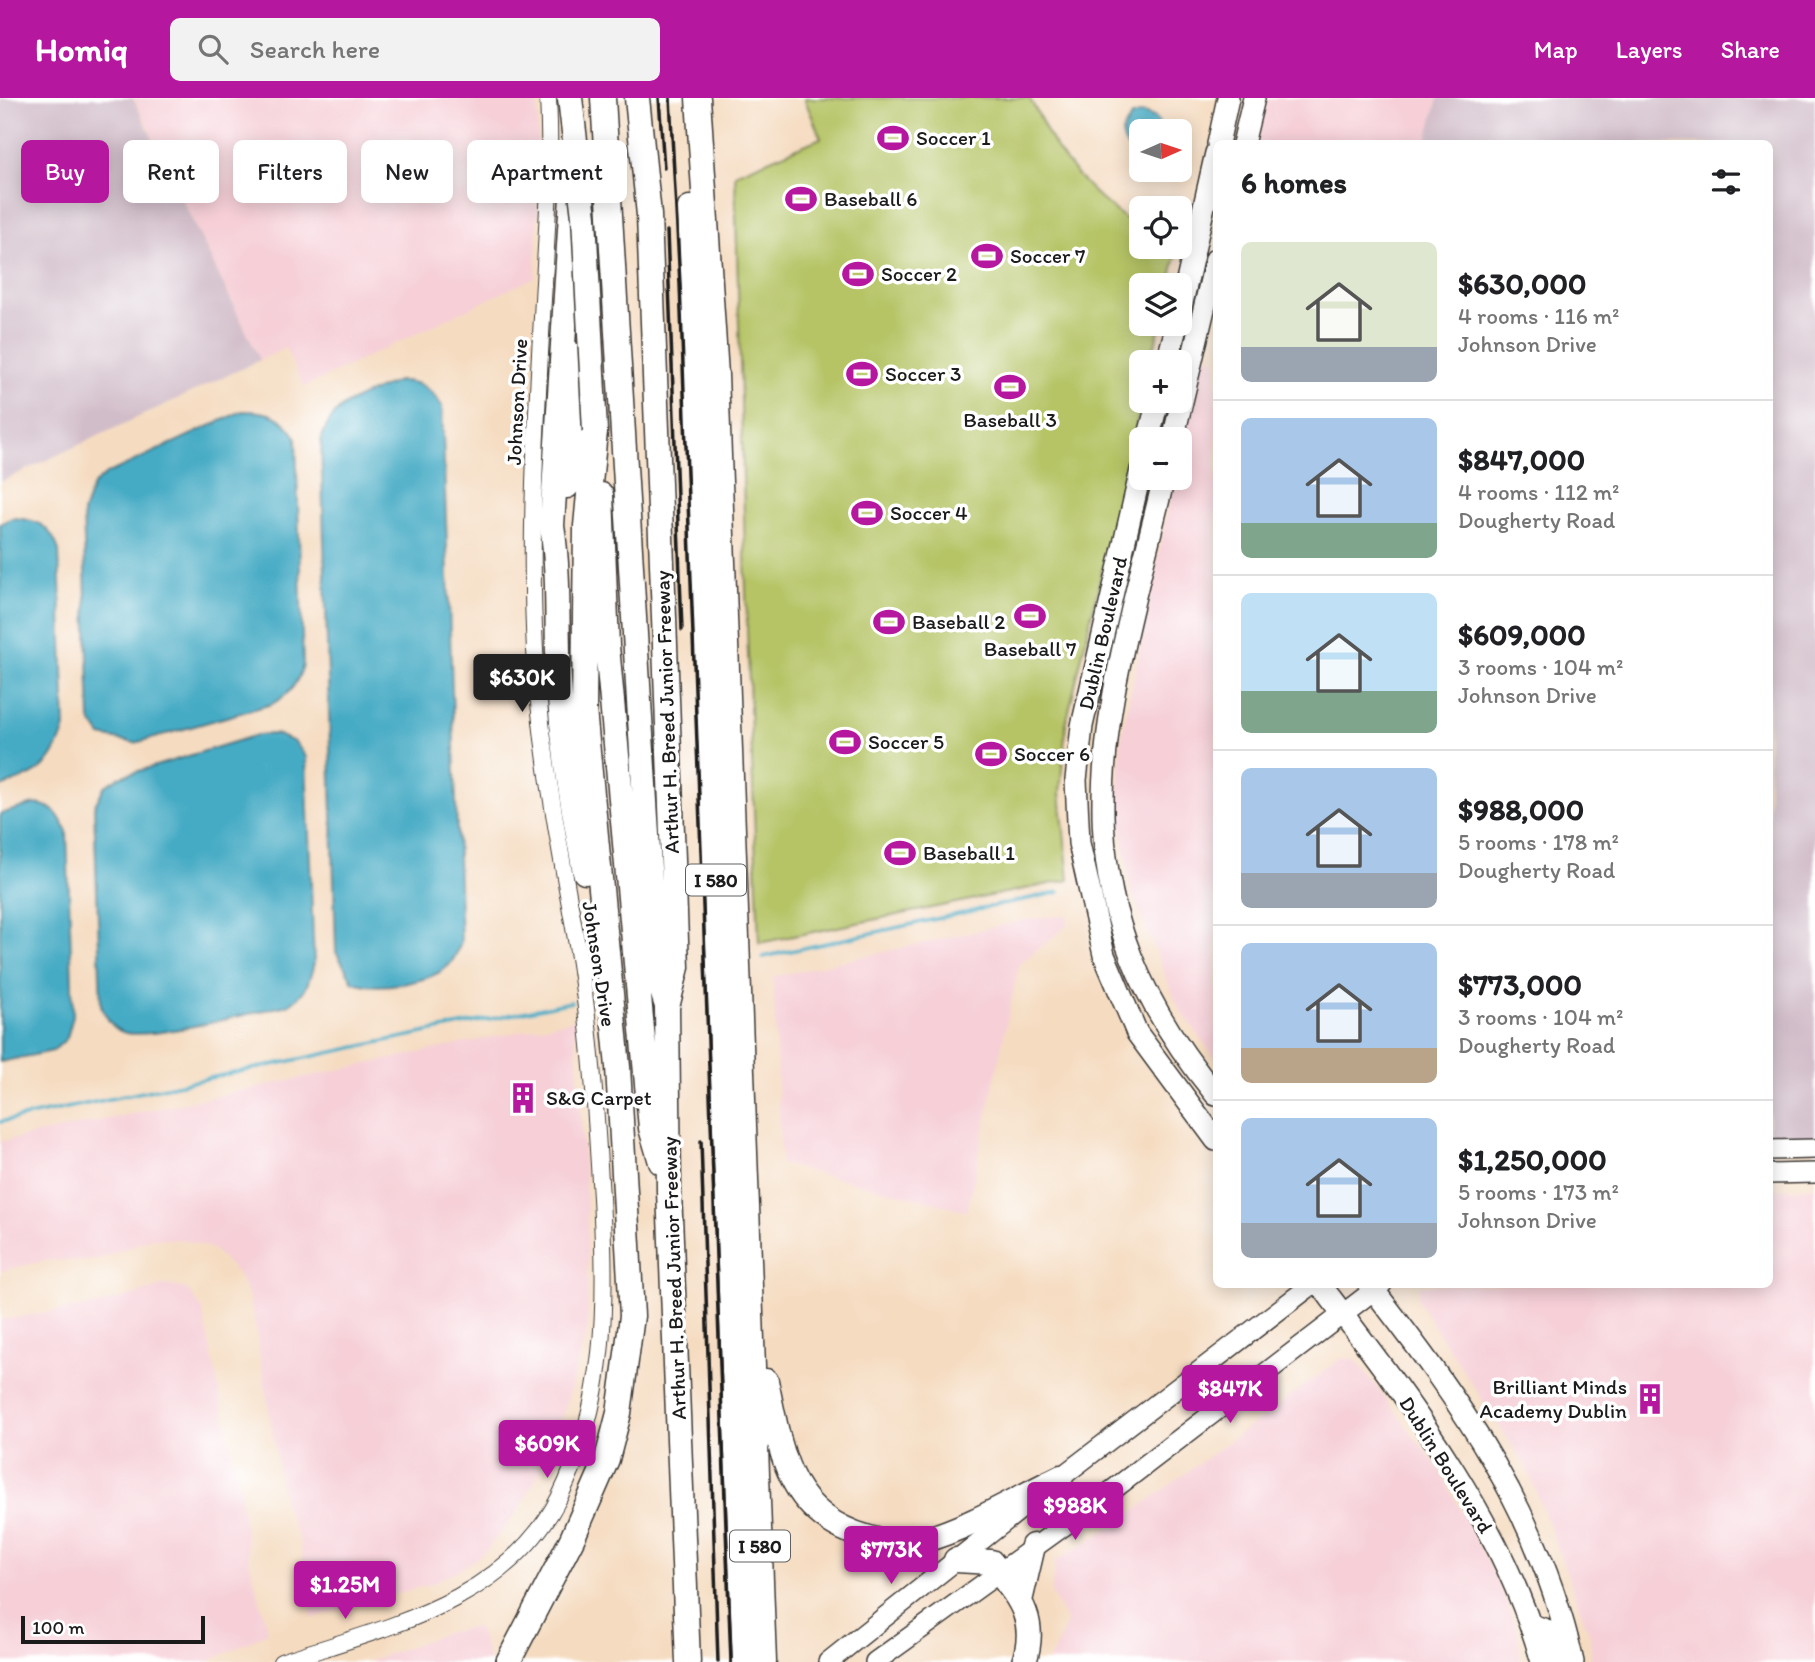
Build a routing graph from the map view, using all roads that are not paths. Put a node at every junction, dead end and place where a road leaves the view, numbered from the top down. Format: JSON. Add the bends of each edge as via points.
{"nodes":[{"id":1,"x":548,"y":98,"type":"edge"},
{"id":2,"x":572,"y":98,"type":"edge"},
{"id":3,"x":603,"y":98,"type":"edge"},
{"id":4,"x":637,"y":98,"type":"edge"},
{"id":5,"x":684,"y":98,"type":"edge"},
{"id":6,"x":698,"y":98,"type":"edge"},
{"id":7,"x":708,"y":98,"type":"edge"},
{"id":8,"x":1228,"y":98,"type":"edge"},
{"id":9,"x":1254,"y":98,"type":"edge"},
{"id":10,"x":703,"y":136,"type":"junction"},
{"id":11,"x":604,"y":140,"type":"edge"},
{"id":12,"x":1220,"y":140,"type":"edge"},
{"id":13,"x":1244,"y":140,"type":"edge"},
{"id":14,"x":1213,"y":166,"type":"edge"},
{"id":15,"x":597,"y":203,"type":"edge"},
{"id":16,"x":604,"y":203,"type":"edge"},
{"id":17,"x":1213,"y":272,"type":"edge"},
{"id":18,"x":1189,"y":273,"type":"edge"},
{"id":19,"x":1176,"y":427,"type":"edge"},
{"id":20,"x":1136,"y":490,"type":"edge"},
{"id":21,"x":1161,"y":490,"type":"edge"},
{"id":22,"x":594,"y":526,"type":"junction"},
{"id":23,"x":556,"y":552,"type":"junction"},
{"id":24,"x":1114,"y":583,"type":"junction"},
{"id":25,"x":1117,"y":676,"type":"junction"},
{"id":26,"x":609,"y":978,"type":"junction"},
{"id":27,"x":667,"y":1007,"type":"junction"},
{"id":28,"x":1213,"y":1091,"type":"edge"},
{"id":29,"x":1213,"y":1136,"type":"edge"},
{"id":30,"x":1815,"y":1149,"type":"edge"},
{"id":31,"x":1773,"y":1150,"type":"edge"},
{"id":32,"x":1811,"y":1170,"type":"edge"},
{"id":33,"x":1773,"y":1174,"type":"edge"},
{"id":34,"x":669,"y":1191,"type":"junction"},
{"id":35,"x":1308,"y":1288,"type":"edge"},
{"id":36,"x":1323,"y":1288,"type":"edge"},
{"id":37,"x":1373,"y":1288,"type":"edge"},
{"id":38,"x":1376,"y":1288,"type":"edge"},
{"id":39,"x":1343,"y":1314,"type":"junction"},
{"id":40,"x":753,"y":1346,"type":"junction"},
{"id":41,"x":756,"y":1430,"type":"junction"},
{"id":42,"x":1061,"y":1477,"type":"junction"},
{"id":43,"x":1033,"y":1546,"type":"junction"},
{"id":44,"x":956,"y":1560,"type":"junction"},
{"id":45,"x":998,"y":1572,"type":"junction"},
{"id":46,"x":1020,"y":1601,"type":"junction"},
{"id":47,"x":1532,"y":1625,"type":"junction"},
{"id":48,"x":281,"y":1662,"type":"edge"},
{"id":49,"x":508,"y":1662,"type":"edge"},
{"id":50,"x":688,"y":1662,"type":"edge"},
{"id":51,"x":745,"y":1662,"type":"edge"},
{"id":52,"x":764,"y":1662,"type":"edge"},
{"id":53,"x":778,"y":1662,"type":"edge"},
{"id":54,"x":828,"y":1662,"type":"edge"},
{"id":55,"x":875,"y":1662,"type":"edge"},
{"id":56,"x":1024,"y":1662,"type":"edge"},
{"id":57,"x":1542,"y":1662,"type":"edge"},
{"id":58,"x":1558,"y":1662,"type":"edge"},
{"id":59,"x":1573,"y":1662,"type":"edge"}],
"edges":[{"from":1,"to":48,"type":"street","name":"Johnson Drive","via":[[550,179],[533,499],[534,639],[551,800],[577,945],[593,1080],[606,1285],[600,1367],[585,1435],[559,1498],[523,1549],[502,1569],[447,1604]]},
{"from":2,"to":22,"type":"highway","bridge":true,"via":[[596,431]]},
{"from":2,"to":23,"type":"highway","via":[[573,172],[552,489]]},
{"from":3,"to":11,"type":"highway"},
{"from":4,"to":27,"type":"highway","name":"Arthur H. Breed Junior Freeway","number":"I 580","via":[[649,215],[677,967]]},
{"from":5,"to":51,"type":"highway","number":"I 580"},
{"from":6,"to":10,"type":"highway","number":"I 580"},
{"from":7,"to":10,"type":"highway"},
{"from":8,"to":12,"type":"main road"},
{"from":9,"to":13,"type":"main road"},
{"from":10,"to":40,"type":"highway","number":"I 580"},
{"from":14,"to":18,"type":"main road"},
{"from":15,"to":23,"type":"highway","via":[[582,377]]},
{"from":16,"to":27,"type":"highway","via":[[655,969]]},
{"from":17,"to":19,"type":"main road"},
{"from":20,"to":24,"type":"main road","name":"Dublin Boulevard"},
{"from":21,"to":25,"type":"main road","name":"Dublin Boulevard"},
{"from":22,"to":26,"type":"highway","via":[[584,709]]},
{"from":22,"to":34,"type":"highway","via":[[651,1128]]},
{"from":23,"to":26,"type":"highway","via":[[564,745]]},
{"from":24,"to":25,"type":"main road","via":[[1123,592],[1107,665]]},
{"from":24,"to":29,"type":"main road","name":"Dublin Boulevard","via":[[1082,726],[1076,807],[1083,868],[1104,955],[1137,1033]]},
{"from":25,"to":28,"type":"main road","name":"Dublin Boulevard","via":[[1102,764],[1101,815],[1108,880],[1141,982],[1167,1030]]},
{"from":26,"to":49,"type":"highway","via":[[631,1270],[628,1362],[610,1447],[590,1501]]},
{"from":27,"to":34,"type":"highway","name":"Arthur H. Breed Junior Freeway","number":"I 580"},
{"from":30,"to":31,"type":"main road"},
{"from":32,"to":33,"type":"main road"},
{"from":34,"to":50,"type":"highway","name":"Arthur H. Breed Junior Freeway","number":"I 580"},
{"from":35,"to":42,"type":"main road"},
{"from":36,"to":39,"type":"main road","name":"Dublin Boulevard"},
{"from":37,"to":39,"type":"main road"},
{"from":38,"to":59,"type":"main road","name":"Dublin Boulevard","via":[[1511,1490],[1553,1588]]},
{"from":39,"to":43,"type":"main road"},
{"from":39,"to":47,"type":"main road","name":"Dublin Boulevard","via":[[1437,1441],[1474,1502]]},
{"from":40,"to":41,"type":"highway","number":"I 580"},
{"from":40,"to":42,"type":"highway","via":[[765,1374],[791,1476],[802,1499],[838,1527],[880,1542],[923,1541]]},
{"from":41,"to":52,"type":"highway","number":"I 580"},
{"from":41,"to":53,"type":"highway","via":[[768,1478]]},
{"from":42,"to":44,"type":"main road"},
{"from":43,"to":45,"type":"main road"},
{"from":43,"to":46,"type":"highway"},
{"from":44,"to":45,"type":"highway","via":[[991,1562]]},
{"from":44,"to":54,"type":"main road"},
{"from":45,"to":46,"type":"highway"},
{"from":45,"to":55,"type":"main road"},
{"from":46,"to":56,"type":"highway","via":[[1030,1626]]},
{"from":47,"to":57,"type":"main road","name":"Dublin Boulevard"},
{"from":47,"to":58,"type":"main road","via":[[1549,1631]]}]}
